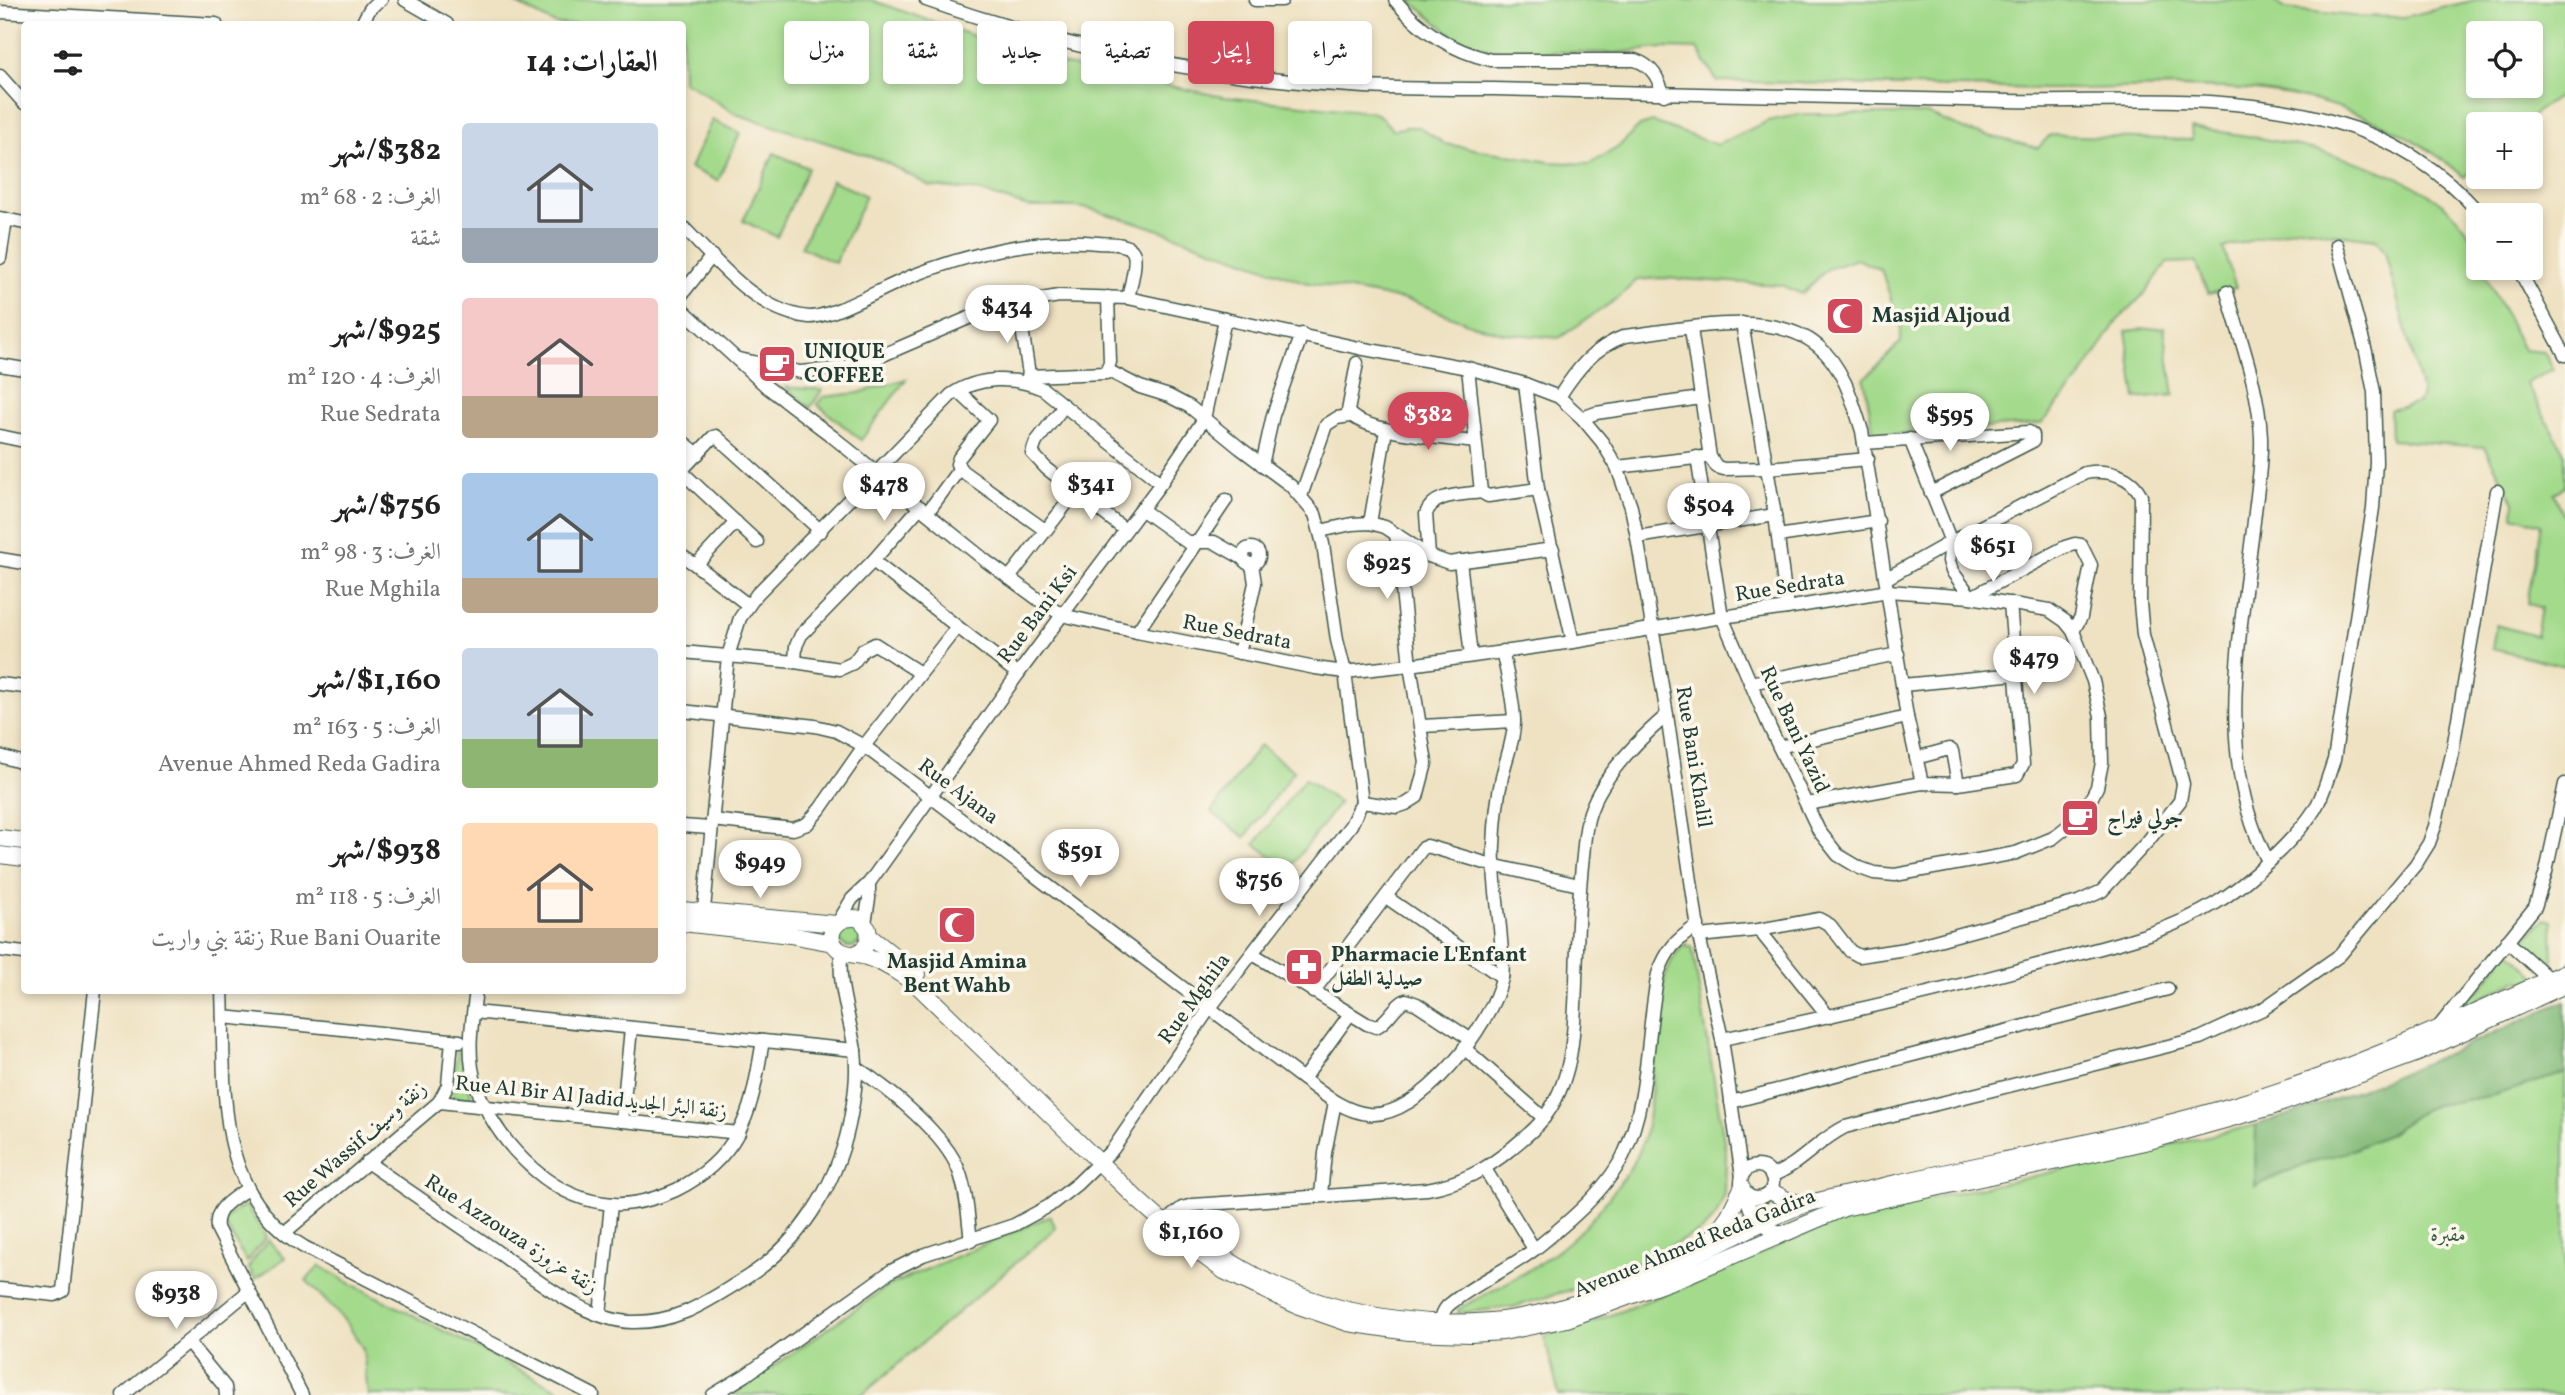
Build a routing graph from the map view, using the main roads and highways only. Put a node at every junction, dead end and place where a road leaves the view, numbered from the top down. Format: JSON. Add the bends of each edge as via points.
{"nodes":[{"id":1,"x":0,"y":838,"type":"edge"},
{"id":2,"x":21,"y":841,"type":"edge"},
{"id":3,"x":0,"y":855,"type":"edge"},
{"id":4,"x":21,"y":858,"type":"edge"},
{"id":5,"x":686,"y":912,"type":"edge"},
{"id":6,"x":703,"y":918,"type":"junction"},
{"id":7,"x":686,"y":922,"type":"edge"},
{"id":8,"x":838,"y":922,"type":"junction"},
{"id":9,"x":867,"y":930,"type":"junction"},
{"id":10,"x":843,"y":949,"type":"junction"},
{"id":11,"x":2565,"y":972,"type":"edge"},
{"id":12,"x":2557,"y":982,"type":"edge"},
{"id":13,"x":1104,"y":1159,"type":"junction"},
{"id":14,"x":1773,"y":1185,"type":"road end"},
{"id":15,"x":1743,"y":1186,"type":"road end"},
{"id":16,"x":1808,"y":1204,"type":"junction"},
{"id":17,"x":1774,"y":1225,"type":"junction"},
{"id":18,"x":1702,"y":1251,"type":"junction"}],
"edges":[{"from":1,"to":2,"type":"main road"},
{"from":3,"to":4,"type":"main road"},
{"from":5,"to":6,"type":"main road","name":"Avenue Ahmed Reda Gadira"},
{"from":6,"to":7,"type":"main road","name":"Avenue Ahmed Reda Gadira"},
{"from":6,"to":8,"type":"main road","name":"Avenue Ahmed Reda Gadira"},
{"from":6,"to":10,"type":"main road","name":"Avenue Ahmed Reda Gadira"},
{"from":8,"to":9,"type":"main road","via":[[853,917]]},
{"from":8,"to":10,"type":"main road","via":[[833,930]]},
{"from":9,"to":10,"type":"main road","via":[[865,947]]},
{"from":9,"to":13,"type":"main road","name":"Avenue Ahmed Reda Gadira","via":[[951,1004]]},
{"from":10,"to":13,"type":"main road","name":"Avenue Ahmed Reda Gadira","via":[[871,958],[917,985]]},
{"from":11,"to":12,"type":"main road","name":"Avenue Ahmed Reda Gadira"},
{"from":12,"to":16,"type":"main road","name":"Avenue Ahmed Reda Gadira","via":[[2312,1080],[2198,1115]]},
{"from":12,"to":17,"type":"main road","name":"Avenue Ahmed Reda Gadira","via":[[2418,1053],[2271,1107],[2149,1141]]},
{"from":13,"to":17,"type":"main road","name":"Avenue Ahmed Reda Gadira","via":[[1179,1237],[1224,1271],[1296,1305],[1348,1323],[1383,1329],[1436,1334],[1503,1332],[1567,1318],[1685,1276],[1760,1243]]},
{"from":13,"to":18,"type":"main road","name":"Avenue Ahmed Reda Gadira","via":[[1219,1254],[1254,1275],[1367,1314],[1440,1322],[1493,1321],[1544,1312]]},
{"from":14,"to":16,"type":"main road","via":[[1787,1200]]},
{"from":15,"to":18,"type":"main road"},
{"from":16,"to":17,"type":"main road","name":"Avenue Ahmed Reda Gadira"},
{"from":17,"to":18,"type":"main road","name":"Avenue Ahmed Reda Gadira"}]}
